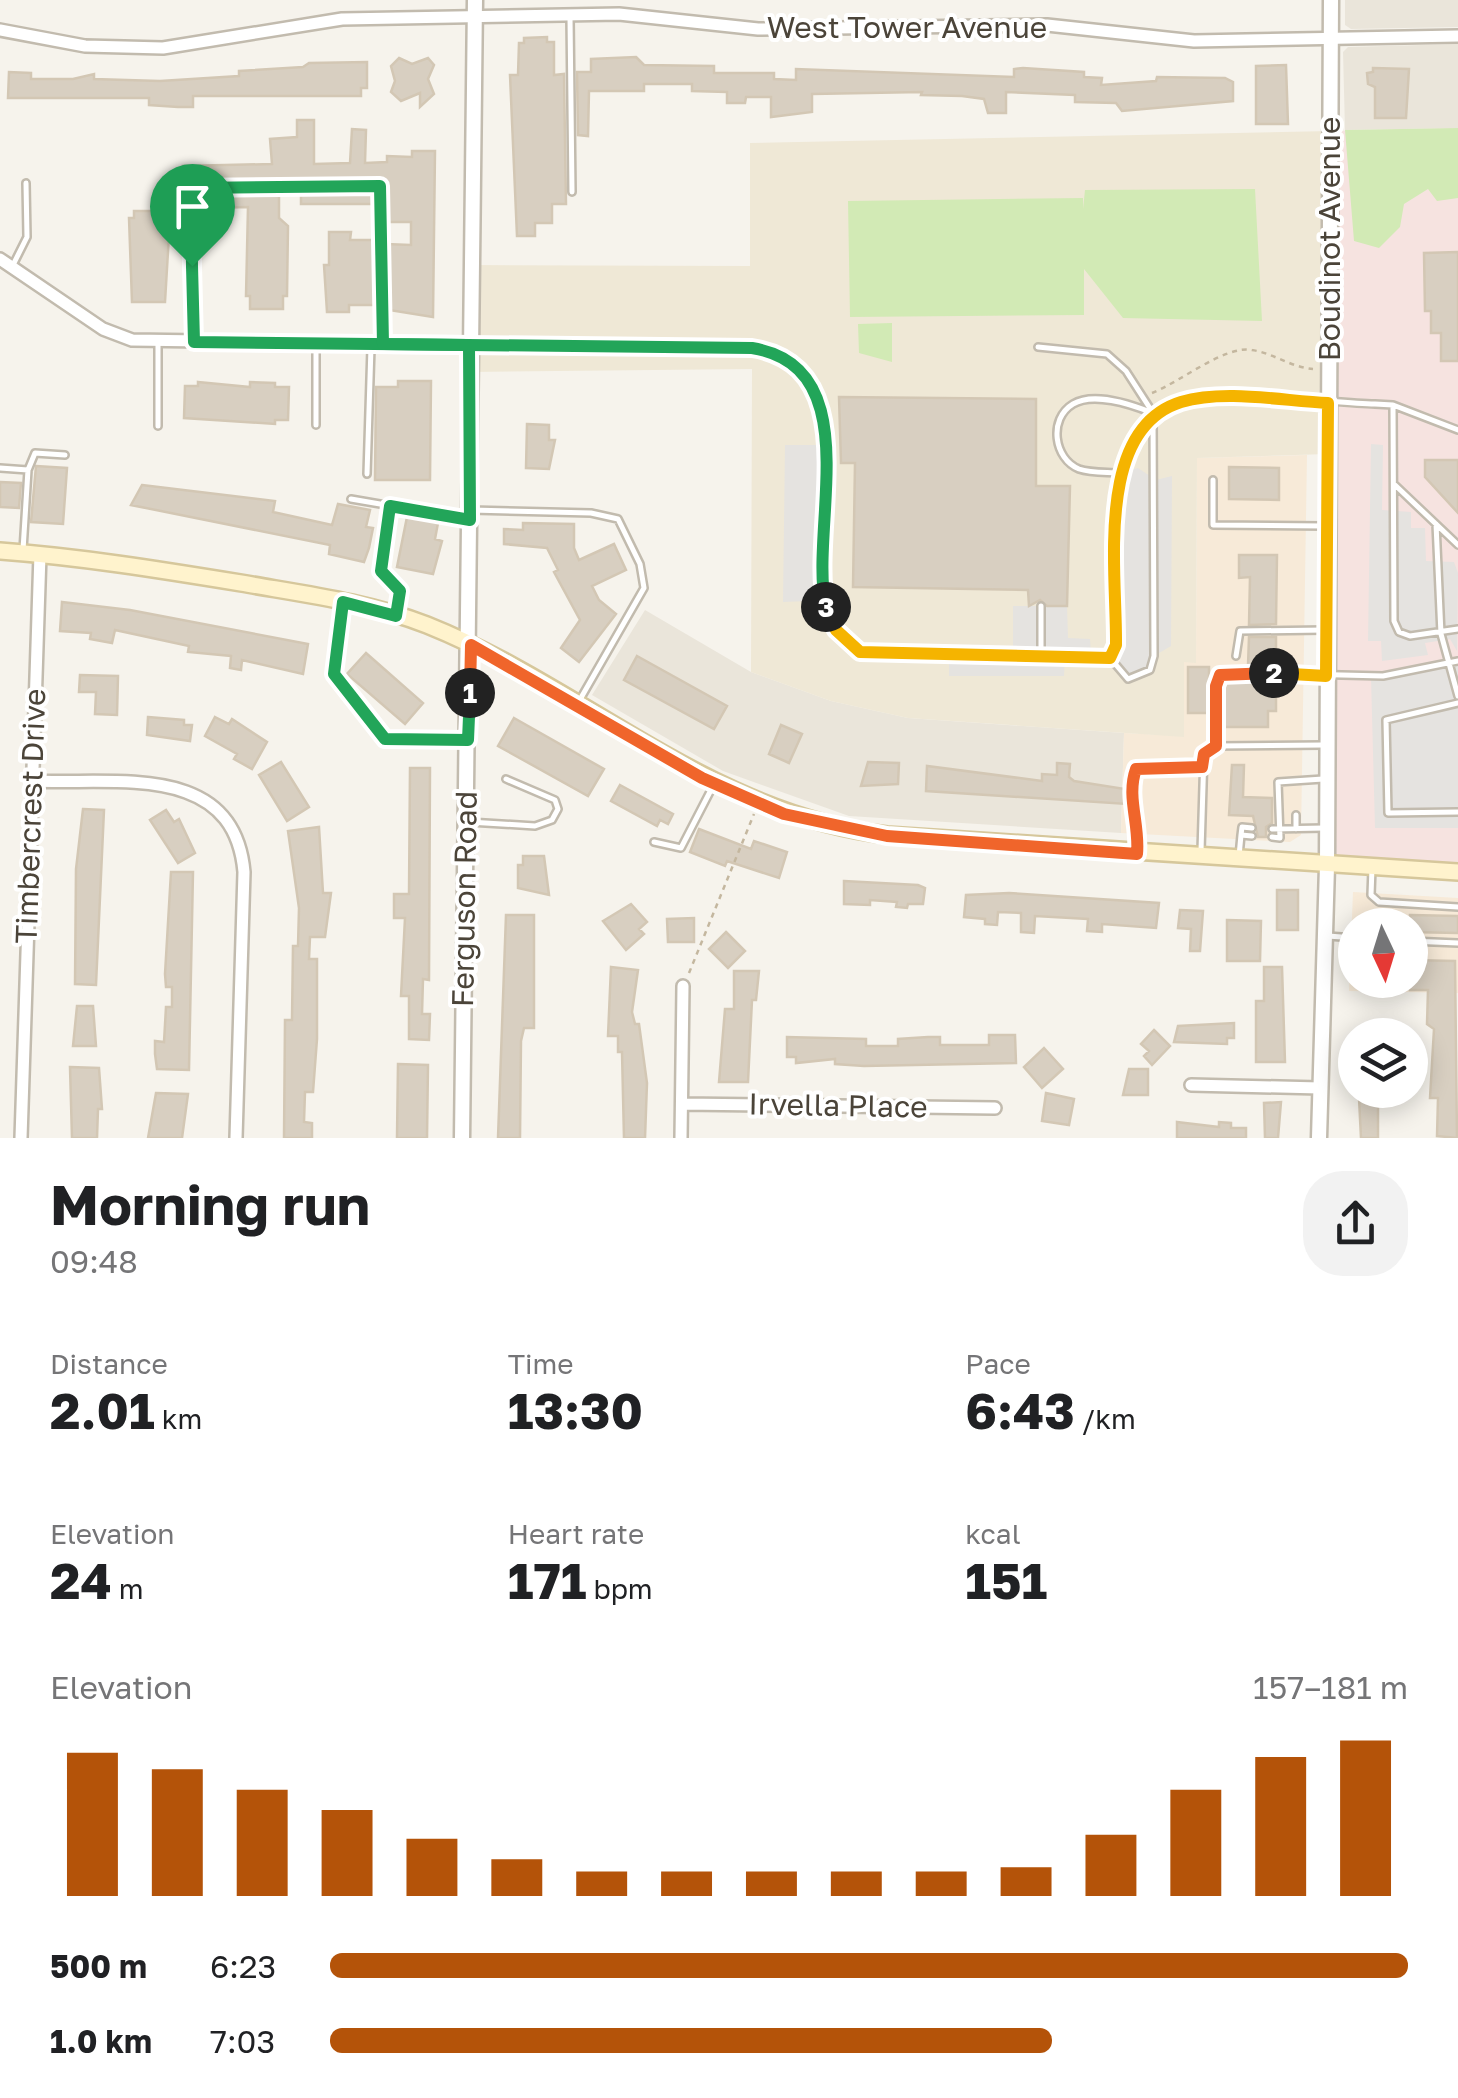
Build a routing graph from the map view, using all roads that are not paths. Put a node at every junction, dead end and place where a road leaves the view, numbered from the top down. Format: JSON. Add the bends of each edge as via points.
{"nodes":[{"id":1,"x":1331,"y":0,"type":"edge"},
{"id":2,"x":475,"y":8,"type":"edge"},
{"id":3,"x":570,"y":14,"type":"junction"},
{"id":4,"x":0,"y":30,"type":"edge"},
{"id":5,"x":1458,"y":36,"type":"edge"},
{"id":6,"x":1331,"y":39,"type":"junction"},
{"id":7,"x":26,"y":183,"type":"dead end"},
{"id":8,"x":572,"y":192,"type":"dead end"},
{"id":9,"x":0,"y":259,"type":"edge"},
{"id":10,"x":13,"y":264,"type":"junction"},
{"id":11,"x":158,"y":342,"type":"junction"},
{"id":12,"x":194,"y":342,"type":"junction"},
{"id":13,"x":316,"y":344,"type":"junction"},
{"id":14,"x":377,"y":344,"type":"junction"},
{"id":15,"x":469,"y":345,"type":"junction"},
{"id":16,"x":1038,"y":347,"type":"dead end"},
{"id":17,"x":1328,"y":403,"type":"junction"},
{"id":18,"x":1393,"y":405,"type":"junction"},
{"id":19,"x":1153,"y":414,"type":"junction"},
{"id":20,"x":316,"y":425,"type":"dead end"},
{"id":21,"x":158,"y":426,"type":"dead end"},
{"id":22,"x":1458,"y":430,"type":"edge"},
{"id":23,"x":64,"y":455,"type":"dead end"},
{"id":24,"x":0,"y":468,"type":"edge"},
{"id":25,"x":28,"y":470,"type":"junction"},
{"id":26,"x":1119,"y":473,"type":"junction"},
{"id":27,"x":367,"y":474,"type":"dead end"},
{"id":28,"x":1213,"y":480,"type":"dead end"},
{"id":29,"x":1395,"y":485,"type":"junction"},
{"id":30,"x":350,"y":499,"type":"dead end"},
{"id":31,"x":390,"y":506,"type":"junction"},
{"id":32,"x":469,"y":515,"type":"junction"},
{"id":33,"x":1436,"y":524,"type":"junction"},
{"id":34,"x":1327,"y":526,"type":"junction"},
{"id":35,"x":1458,"y":544,"type":"edge"},
{"id":36,"x":0,"y":552,"type":"edge"},
{"id":37,"x":32,"y":554,"type":"junction"},
{"id":38,"x":343,"y":602,"type":"junction"},
{"id":39,"x":1041,"y":606,"type":"dead end"},
{"id":40,"x":396,"y":616,"type":"junction"},
{"id":41,"x":1458,"y":629,"type":"edge"},
{"id":42,"x":1326,"y":630,"type":"junction"},
{"id":43,"x":1440,"y":634,"type":"junction"},
{"id":44,"x":471,"y":645,"type":"junction"},
{"id":45,"x":1236,"y":656,"type":"dead end"},
{"id":46,"x":1041,"y":657,"type":"junction"},
{"id":47,"x":1110,"y":658,"type":"junction"},
{"id":48,"x":1458,"y":661,"type":"edge"},
{"id":49,"x":1448,"y":664,"type":"junction"},
{"id":50,"x":1326,"y":676,"type":"junction"},
{"id":51,"x":1458,"y":699,"type":"edge"},
{"id":52,"x":577,"y":705,"type":"junction"},
{"id":53,"x":468,"y":740,"type":"junction"},
{"id":54,"x":1326,"y":745,"type":"junction"},
{"id":55,"x":1216,"y":746,"type":"junction"},
{"id":56,"x":1202,"y":767,"type":"junction"},
{"id":57,"x":506,"y":779,"type":"dead end"},
{"id":58,"x":1326,"y":779,"type":"junction"},
{"id":59,"x":1297,"y":780,"type":"junction"},
{"id":60,"x":32,"y":781,"type":"junction"},
{"id":61,"x":715,"y":783,"type":"junction"},
{"id":62,"x":1296,"y":794,"type":"dead end"},
{"id":63,"x":1458,"y":812,"type":"edge"},
{"id":64,"x":1296,"y":816,"type":"dead end"},
{"id":65,"x":466,"y":822,"type":"junction"},
{"id":66,"x":1296,"y":828,"type":"junction"},
{"id":67,"x":1327,"y":828,"type":"junction"},
{"id":68,"x":1252,"y":832,"type":"dead end"},
{"id":69,"x":1276,"y":833,"type":"junction"},
{"id":70,"x":654,"y":842,"type":"dead end"},
{"id":71,"x":1137,"y":854,"type":"junction"},
{"id":72,"x":1200,"y":858,"type":"junction"},
{"id":73,"x":1238,"y":860,"type":"junction"},
{"id":74,"x":1280,"y":863,"type":"junction"},
{"id":75,"x":1327,"y":866,"type":"junction"},
{"id":76,"x":1372,"y":868,"type":"junction"},
{"id":77,"x":1458,"y":872,"type":"edge"},
{"id":78,"x":1458,"y":907,"type":"edge"},
{"id":79,"x":1325,"y":936,"type":"junction"},
{"id":80,"x":1338,"y":937,"type":"edge"},
{"id":81,"x":1428,"y":942,"type":"edge"},
{"id":82,"x":1458,"y":943,"type":"edge"},
{"id":83,"x":684,"y":986,"type":"road end"},
{"id":84,"x":1191,"y":1085,"type":"dead end"},
{"id":85,"x":1320,"y":1088,"type":"junction"},
{"id":86,"x":682,"y":1104,"type":"junction"},
{"id":87,"x":995,"y":1108,"type":"dead end"},
{"id":88,"x":21,"y":1138,"type":"edge"},
{"id":89,"x":236,"y":1138,"type":"edge"},
{"id":90,"x":462,"y":1138,"type":"edge"},
{"id":91,"x":681,"y":1138,"type":"edge"},
{"id":92,"x":1319,"y":1138,"type":"edge"}],
"edges":[{"from":1,"to":6,"type":"street","name":"Boudinot Avenue"},
{"from":2,"to":3,"type":"street","name":"West Tower Avenue"},
{"from":2,"to":4,"type":"street","name":"West Tower Avenue","via":[[342,19],[163,48],[84,46]]},
{"from":2,"to":15,"type":"street","name":"Ferguson Road"},
{"from":3,"to":6,"type":"street","name":"West Tower Avenue","via":[[758,29],[1047,25],[1176,40]]},
{"from":3,"to":8,"type":"lane"},
{"from":5,"to":6,"type":"street","name":"West Tower Avenue"},
{"from":6,"to":17,"type":"street","name":"Boudinot Avenue"},
{"from":7,"to":10,"type":"lane","via":[[27,237]]},
{"from":9,"to":10,"type":"street"},
{"from":10,"to":11,"type":"street","via":[[103,329]]},
{"from":11,"to":12,"type":"street"},
{"from":11,"to":21,"type":"lane"},
{"from":12,"to":13,"type":"street"},
{"from":12,"to":14,"type":"lane","via":[[191,188],[380,186]]},
{"from":13,"to":14,"type":"street"},
{"from":13,"to":20,"type":"lane"},
{"from":14,"to":15,"type":"street"},
{"from":14,"to":27,"type":"lane"},
{"from":15,"to":32,"type":"street","name":"Ferguson Road"},
{"from":15,"to":46,"type":"lane","via":[[752,348],[782,356],[826,415],[824,600],[847,643],[872,654]]},
{"from":16,"to":19,"type":"lane","via":[[1107,354]]},
{"from":17,"to":18,"type":"lane"},
{"from":17,"to":19,"type":"lane","via":[[1209,398]]},
{"from":17,"to":34,"type":"street","name":"Boudinot Avenue"},
{"from":18,"to":22,"type":"lane"},
{"from":18,"to":29,"type":"lane"},
{"from":19,"to":26,"type":"lane"},
{"from":19,"to":26,"type":"lane","via":[[1126,402],[1082,400],[1062,416],[1058,449],[1067,463]]},
{"from":19,"to":47,"type":"lane","via":[[1154,656],[1150,670],[1128,680]]},
{"from":23,"to":25,"type":"lane","via":[[36,453]]},
{"from":24,"to":25,"type":"lane"},
{"from":25,"to":37,"type":"lane"},
{"from":26,"to":47,"type":"lane","via":[[1116,645]]},
{"from":28,"to":34,"type":"lane","via":[[1213,525]]},
{"from":29,"to":33,"type":"lane"},
{"from":29,"to":43,"type":"lane","via":[[1394,621],[1410,636]]},
{"from":30,"to":31,"type":"lane"},
{"from":31,"to":32,"type":"lane"},
{"from":31,"to":40,"type":"lane","via":[[381,571],[400,591]]},
{"from":32,"to":44,"type":"street","name":"Ferguson Road"},
{"from":32,"to":52,"type":"lane","via":[[618,519],[644,588]]},
{"from":33,"to":35,"type":"lane"},
{"from":33,"to":43,"type":"lane"},
{"from":34,"to":42,"type":"street","name":"Boudinot Avenue"},
{"from":36,"to":37,"type":"main road"},
{"from":37,"to":38,"type":"main road"},
{"from":37,"to":60,"type":"street","name":"Timbercrest Drive"},
{"from":38,"to":40,"type":"main road"},
{"from":38,"to":53,"type":"lane","via":[[334,674],[385,739]]},
{"from":39,"to":46,"type":"lane"},
{"from":40,"to":44,"type":"main road"},
{"from":41,"to":43,"type":"lane"},
{"from":42,"to":45,"type":"lane","via":[[1240,631]]},
{"from":42,"to":50,"type":"street","name":"Boudinot Avenue"},
{"from":43,"to":49,"type":"lane"},
{"from":44,"to":52,"type":"main road"},
{"from":44,"to":53,"type":"street","name":"Ferguson Road"},
{"from":46,"to":47,"type":"lane"},
{"from":48,"to":49,"type":"lane"},
{"from":49,"to":50,"type":"lane","via":[[1383,676]]},
{"from":49,"to":51,"type":"lane"},
{"from":50,"to":54,"type":"street","name":"Boudinot Avenue"},
{"from":50,"to":55,"type":"lane","via":[[1220,675]]},
{"from":51,"to":63,"type":"lane","via":[[1386,720],[1388,812]]},
{"from":52,"to":61,"type":"main road"},
{"from":53,"to":65,"type":"street","name":"Ferguson Road"},
{"from":54,"to":55,"type":"lane"},
{"from":54,"to":58,"type":"street","name":"Boudinot Avenue"},
{"from":55,"to":56,"type":"lane","via":[[1204,754]]},
{"from":56,"to":71,"type":"lane","via":[[1136,769],[1131,782]]},
{"from":56,"to":72,"type":"lane"},
{"from":57,"to":65,"type":"lane","via":[[555,800],[552,820],[535,826]]},
{"from":58,"to":59,"type":"lane"},
{"from":58,"to":67,"type":"street","name":"Boudinot Avenue"},
{"from":59,"to":62,"type":"lane"},
{"from":59,"to":69,"type":"lane","via":[[1278,782]]},
{"from":60,"to":88,"type":"street","name":"Timbercrest Drive"},
{"from":60,"to":89,"type":"street","via":[[176,787],[207,799],[230,820],[244,872]]},
{"from":61,"to":70,"type":"lane","via":[[681,848]]},
{"from":61,"to":71,"type":"main road","via":[[822,824],[868,833]]},
{"from":64,"to":66,"type":"lane"},
{"from":65,"to":90,"type":"street","name":"Ferguson Road"},
{"from":66,"to":67,"type":"lane"},
{"from":66,"to":69,"type":"lane"},
{"from":67,"to":75,"type":"street","name":"Boudinot Avenue"},
{"from":68,"to":73,"type":"lane","via":[[1241,836]]},
{"from":69,"to":74,"type":"lane"},
{"from":71,"to":72,"type":"main road"},
{"from":72,"to":73,"type":"main road"},
{"from":73,"to":74,"type":"main road"},
{"from":74,"to":75,"type":"main road"},
{"from":75,"to":76,"type":"main road"},
{"from":75,"to":79,"type":"street","name":"Boudinot Avenue"},
{"from":76,"to":77,"type":"main road"},
{"from":76,"to":78,"type":"lane","via":[[1371,895],[1379,902]]},
{"from":79,"to":80,"type":"lane"},
{"from":79,"to":85,"type":"street","name":"Boudinot Avenue"},
{"from":81,"to":82,"type":"lane"},
{"from":83,"to":86,"type":"street"},
{"from":84,"to":85,"type":"street"},
{"from":85,"to":92,"type":"street","name":"Boudinot Avenue"},
{"from":86,"to":87,"type":"street","name":"Irvella Place"},
{"from":86,"to":91,"type":"street"}]}
